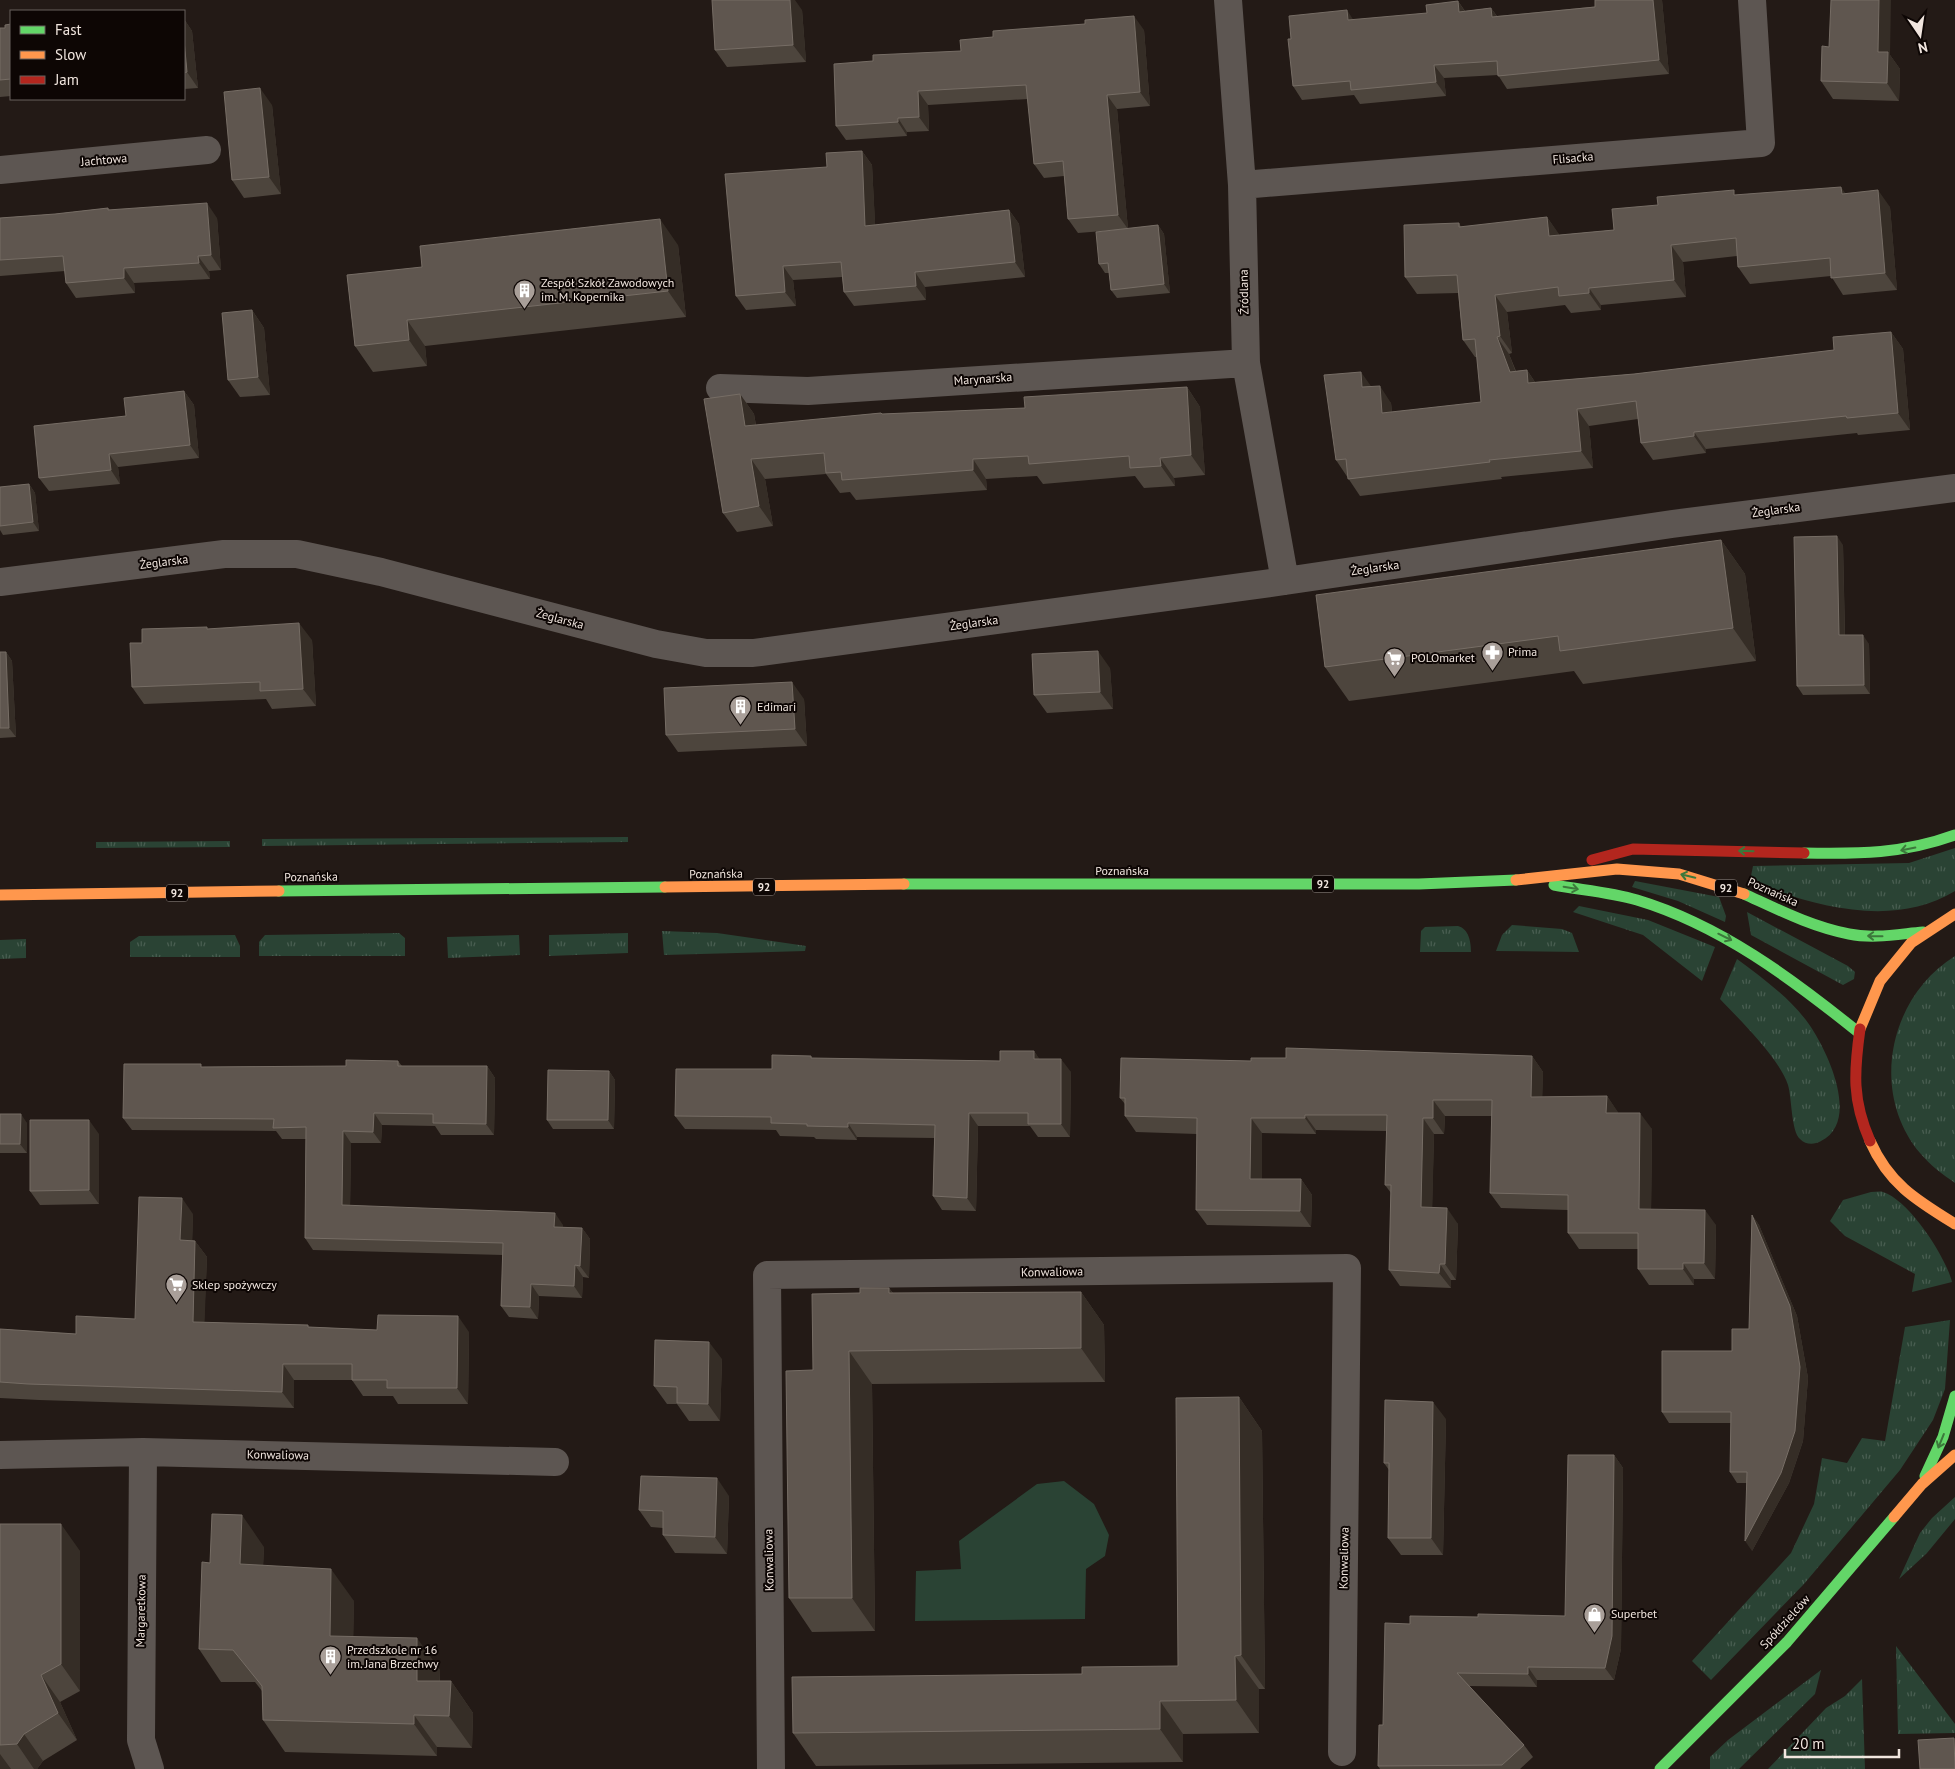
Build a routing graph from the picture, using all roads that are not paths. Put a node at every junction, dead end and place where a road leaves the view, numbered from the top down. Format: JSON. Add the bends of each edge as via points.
{"nodes":[{"id":1,"x":1228,"y":0,"type":"edge"},
{"id":2,"x":1752,"y":0,"type":"edge"},
{"id":3,"x":207,"y":150,"type":"dead end"},
{"id":4,"x":0,"y":170,"type":"edge"},
{"id":5,"x":1242,"y":185,"type":"junction"},
{"id":6,"x":1246,"y":363,"type":"junction"},
{"id":7,"x":720,"y":388,"type":"dead end"},
{"id":8,"x":1955,"y":488,"type":"edge"},
{"id":9,"x":1285,"y":581,"type":"junction"},
{"id":10,"x":0,"y":582,"type":"edge"},
{"id":11,"x":1955,"y":835,"type":"edge"},
{"id":12,"x":1523,"y":880,"type":"junction"},
{"id":13,"x":0,"y":895,"type":"edge"},
{"id":14,"x":1955,"y":914,"type":"edge"},
{"id":15,"x":1923,"y":932,"type":"junction"},
{"id":16,"x":1858,"y":1032,"type":"junction"},
{"id":17,"x":1955,"y":1224,"type":"edge"},
{"id":18,"x":1955,"y":1396,"type":"edge"},
{"id":19,"x":143,"y":1452,"type":"junction"},
{"id":20,"x":0,"y":1455,"type":"edge"},
{"id":21,"x":1955,"y":1455,"type":"edge"},
{"id":22,"x":555,"y":1462,"type":"dead end"},
{"id":23,"x":1922,"y":1484,"type":"junction"},
{"id":24,"x":1924,"y":1500,"type":"dead end"},
{"id":25,"x":1893,"y":1520,"type":"junction"},
{"id":26,"x":1342,"y":1752,"type":"dead end"},
{"id":27,"x":150,"y":1769,"type":"edge"},
{"id":28,"x":771,"y":1769,"type":"edge"},
{"id":29,"x":1660,"y":1769,"type":"edge"}],
"edges":[{"from":1,"to":5,"type":"street","name":"Źródlana"},
{"from":2,"to":5,"type":"street","name":"Flisacka","via":[[1761,143]]},
{"from":3,"to":4,"type":"street","name":"Jachtowa"},
{"from":5,"to":6,"type":"street","name":"Źródlana"},
{"from":6,"to":7,"type":"street","name":"Marynarska","via":[[808,391]]},
{"from":6,"to":9,"type":"street","name":"Źródlana"},
{"from":8,"to":9,"type":"street","name":"Żeglarska","via":[[1681,523]]},
{"from":9,"to":10,"type":"street","name":"Żeglarska","via":[[753,653],[715,653],[656,644],[381,572],[297,554],[224,554]]},
{"from":11,"to":12,"type":"main road","one_way":true,"via":[[1925,846],[1891,852],[1634,849]]},
{"from":12,"to":13,"type":"main road","name":"Poznańska","number":"92","via":[[1419,884],[876,884]]},
{"from":15,"to":12,"type":"main road","name":"Poznańska","number":"92","one_way":true,"via":[[1872,936],[1849,934],[1800,920],[1737,891],[1679,874],[1617,869]]},
{"from":12,"to":16,"type":"main road","name":"Poznańska","number":"92","one_way":true,"via":[[1636,900],[1688,919],[1733,941]]},
{"from":14,"to":15,"type":"main road","number":"92"},
{"from":15,"to":16,"type":"main road","number":"92","via":[[1894,960],[1875,986]]},
{"from":16,"to":17,"type":"main road","number":"92","via":[[1854,1084],[1858,1110],[1875,1152],[1898,1184],[1912,1197],[1928,1210]]},
{"from":18,"to":23,"type":"main road","name":"Spółdzielców","one_way":true,"via":[[1943,1437]]},
{"from":19,"to":20,"type":"street","name":"Konwaliowa"},
{"from":19,"to":22,"type":"street","name":"Konwaliowa"},
{"from":19,"to":27,"type":"street","name":"Margaretkowa","via":[[141,1740]]},
{"from":21,"to":23,"type":"main road","name":"Spółdzielców"},
{"from":23,"to":25,"type":"main road","name":"Spółdzielców"},
{"from":24,"to":25,"type":"main road"},
{"from":25,"to":29,"type":"main road","name":"Spółdzielców","via":[[1787,1642]]},
{"from":26,"to":28,"type":"street","name":"Konwaliowa","via":[[1347,1268],[767,1275]]}]}
